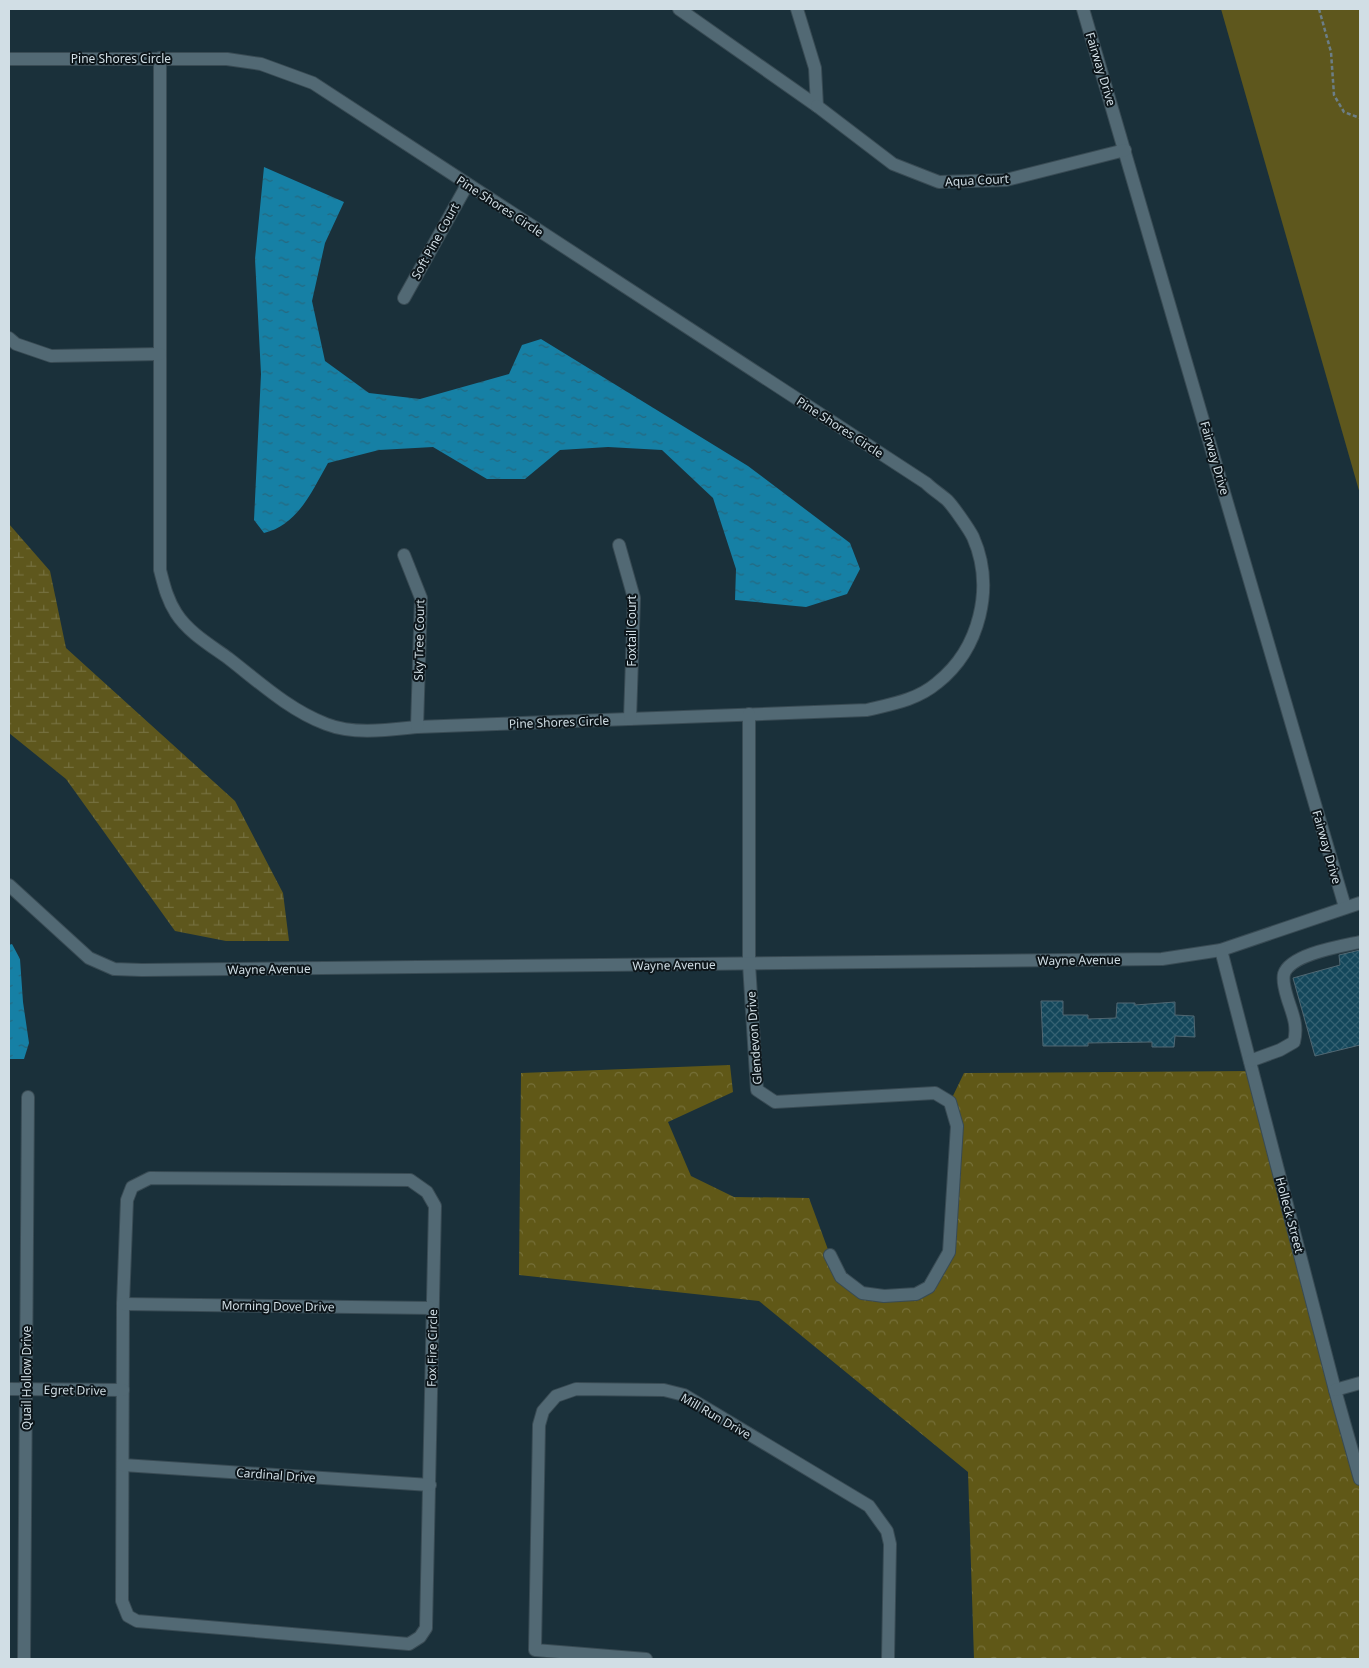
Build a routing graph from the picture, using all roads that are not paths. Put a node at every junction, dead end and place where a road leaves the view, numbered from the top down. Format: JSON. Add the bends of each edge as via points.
{"nodes":[{"id":1,"x":679,"y":9,"type":"edge"},
{"id":2,"x":798,"y":9,"type":"edge"},
{"id":3,"x":1083,"y":9,"type":"edge"},
{"id":4,"x":160,"y":58,"type":"junction"},
{"id":5,"x":9,"y":59,"type":"edge"},
{"id":6,"x":817,"y":106,"type":"junction"},
{"id":7,"x":1125,"y":150,"type":"junction"},
{"id":8,"x":467,"y":185,"type":"junction"},
{"id":9,"x":404,"y":298,"type":"dead end"},
{"id":10,"x":9,"y":338,"type":"edge"},
{"id":11,"x":160,"y":354,"type":"junction"},
{"id":12,"x":619,"y":546,"type":"dead end"},
{"id":13,"x":404,"y":555,"type":"dead end"},
{"id":14,"x":749,"y":714,"type":"junction"},
{"id":15,"x":630,"y":719,"type":"junction"},
{"id":16,"x":417,"y":728,"type":"junction"},
{"id":17,"x":9,"y":885,"type":"edge"},
{"id":18,"x":1360,"y":903,"type":"edge"},
{"id":19,"x":1345,"y":907,"type":"junction"},
{"id":20,"x":1360,"y":942,"type":"edge"},
{"id":21,"x":1221,"y":950,"type":"junction"},
{"id":22,"x":749,"y":964,"type":"junction"},
{"id":23,"x":1250,"y":1061,"type":"junction"},
{"id":24,"x":28,"y":1097,"type":"dead end"},
{"id":25,"x":830,"y":1255,"type":"dead end"},
{"id":26,"x":124,"y":1304,"type":"junction"},
{"id":27,"x":432,"y":1308,"type":"junction"},
{"id":28,"x":1360,"y":1383,"type":"edge"},
{"id":29,"x":9,"y":1389,"type":"edge"},
{"id":30,"x":26,"y":1389,"type":"junction"},
{"id":31,"x":123,"y":1390,"type":"junction"},
{"id":32,"x":1335,"y":1390,"type":"junction"},
{"id":33,"x":123,"y":1465,"type":"junction"},
{"id":34,"x":1360,"y":1479,"type":"edge"},
{"id":35,"x":430,"y":1485,"type":"junction"},
{"id":36,"x":535,"y":1654,"type":"edge"},
{"id":37,"x":24,"y":1659,"type":"edge"},
{"id":38,"x":646,"y":1659,"type":"edge"},
{"id":39,"x":888,"y":1659,"type":"edge"}],
"edges":[{"from":1,"to":6,"type":"street","name":"Aqua Court"},
{"from":2,"to":6,"type":"street","via":[[815,68]]},
{"from":3,"to":7,"type":"street","name":"Fairway Drive"},
{"from":4,"to":5,"type":"street","name":"Pine Shores Circle"},
{"from":4,"to":8,"type":"street","name":"Pine Shores Circle","via":[[227,59],[261,64],[313,83]]},
{"from":4,"to":11,"type":"street","name":"Pine Shores Circle"},
{"from":6,"to":7,"type":"street","name":"Aqua Court","via":[[893,164],[939,182],[1006,180]]},
{"from":7,"to":19,"type":"street","name":"Fairway Drive"},
{"from":8,"to":9,"type":"street","name":"Soft Pine Court"},
{"from":8,"to":14,"type":"street","name":"Pine Shores Circle","via":[[926,483],[947,500],[973,537],[983,573],[983,600],[974,634],[959,661],[937,683],[910,699],[867,710]]},
{"from":10,"to":11,"type":"street","via":[[16,344],[51,356]]},
{"from":11,"to":16,"type":"street","name":"Pine Shores Circle","via":[[160,570],[167,597],[177,614],[194,632],[291,707],[326,725],[375,731]]},
{"from":12,"to":15,"type":"street","name":"Foxtail Court","via":[[634,598]]},
{"from":13,"to":16,"type":"street","name":"Sky Tree Court","via":[[421,598]]},
{"from":14,"to":15,"type":"street","name":"Pine Shores Circle"},
{"from":14,"to":22,"type":"street","name":"Glendevon Drive"},
{"from":15,"to":16,"type":"street","name":"Pine Shores Circle"},
{"from":17,"to":22,"type":"street","name":"Wayne Avenue","via":[[89,958],[114,969]]},
{"from":18,"to":19,"type":"street","name":"Wayne Avenue"},
{"from":19,"to":21,"type":"street","name":"Wayne Avenue"},
{"from":20,"to":23,"type":"street","via":[[1303,957],[1289,964],[1283,981],[1295,1018],[1294,1042]]},
{"from":21,"to":22,"type":"street","name":"Wayne Avenue","via":[[1162,959]]},
{"from":21,"to":23,"type":"street","name":"Holleck Street"},
{"from":22,"to":25,"type":"street","name":"Glendevon Drive","via":[[758,1090],[775,1102],[935,1093],[950,1102],[956,1126],[950,1252],[929,1287],[916,1294],[884,1296],[862,1293],[841,1277]]},
{"from":23,"to":32,"type":"street","name":"Holleck Street"},
{"from":24,"to":30,"type":"street","name":"Quail Hollow Drive"},
{"from":26,"to":27,"type":"street","name":"Morning Dove Drive"},
{"from":26,"to":27,"type":"street","name":"Fox Fire Circle","via":[[127,1200],[132,1187],[150,1178],[410,1180],[427,1192],[435,1206]]},
{"from":26,"to":31,"type":"street","name":"Fox Fire Circle"},
{"from":27,"to":35,"type":"street","name":"Fox Fire Circle"},
{"from":28,"to":32,"type":"street"},
{"from":29,"to":30,"type":"street","name":"Egret Drive"},
{"from":30,"to":31,"type":"street","name":"Egret Drive"},
{"from":30,"to":37,"type":"street","name":"Quail Hollow Drive"},
{"from":31,"to":33,"type":"street","name":"Fox Fire Circle"},
{"from":32,"to":34,"type":"street","name":"Holleck Street"},
{"from":33,"to":35,"type":"street","name":"Cardinal Drive"},
{"from":33,"to":35,"type":"street","name":"Fox Fire Circle","via":[[122,1601],[128,1616],[137,1621],[409,1644],[426,1628]]},
{"from":36,"to":38,"type":"street","name":"Mill Run Drive"},
{"from":36,"to":39,"type":"street","name":"Mill Run Drive","via":[[540,1424],[543,1411],[556,1396],[576,1389],[664,1390],[684,1395],[868,1506],[887,1531],[890,1544]]}]}
